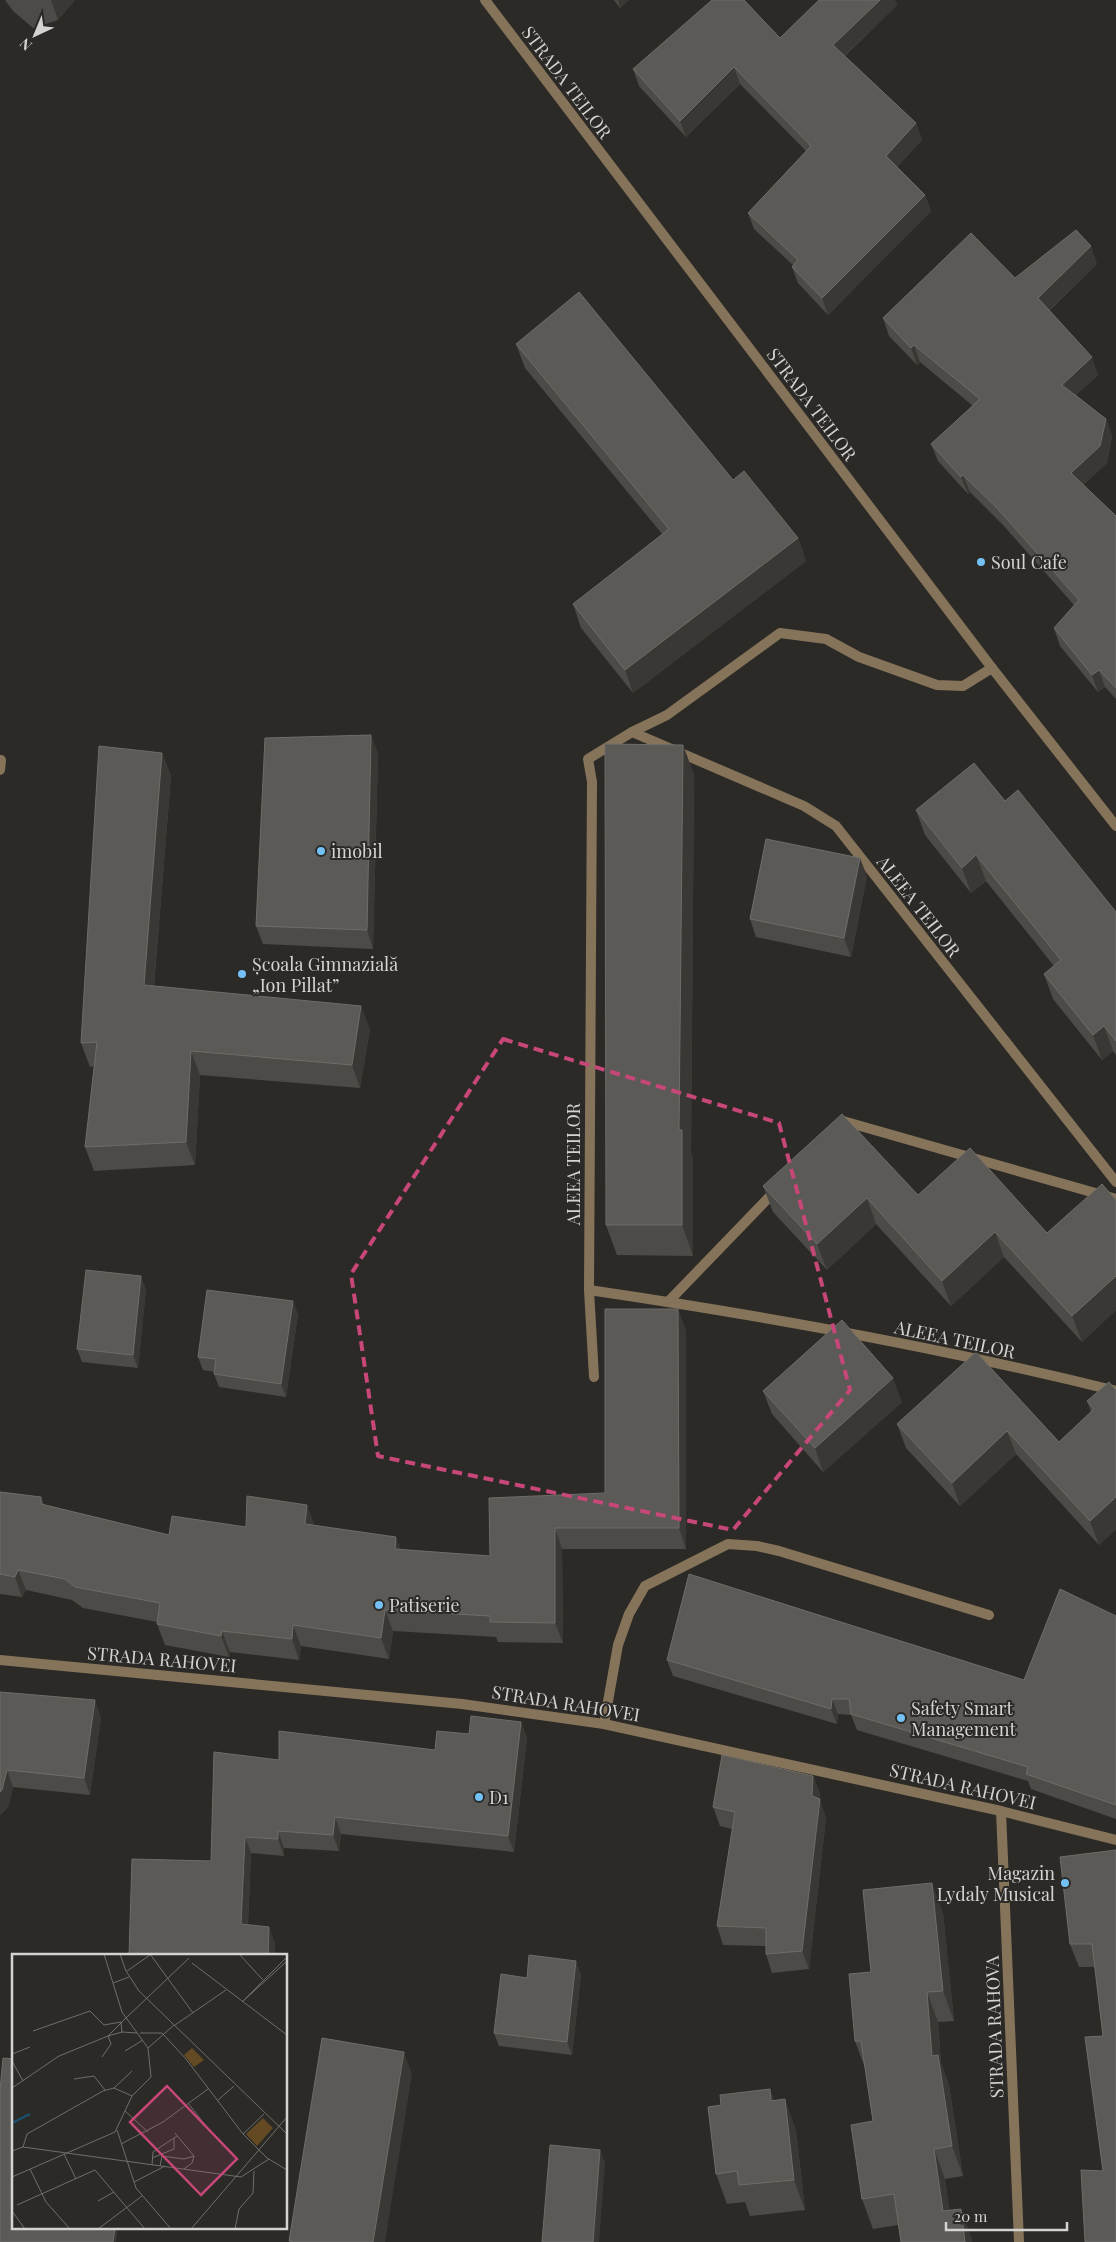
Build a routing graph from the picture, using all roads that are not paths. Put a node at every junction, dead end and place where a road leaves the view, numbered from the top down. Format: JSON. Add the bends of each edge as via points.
{"nodes":[{"id":1,"x":485,"y":0,"type":"edge"},
{"id":2,"x":992,"y":668,"type":"junction"},
{"id":3,"x":632,"y":732,"type":"junction"},
{"id":4,"x":1116,"y":826,"type":"edge"},
{"id":5,"x":829,"y":1135,"type":"edge"},
{"id":6,"x":1116,"y":1182,"type":"edge"},
{"id":7,"x":782,"y":1184,"type":"edge"},
{"id":8,"x":1116,"y":1199,"type":"edge"},
{"id":9,"x":589,"y":1290,"type":"junction"},
{"id":10,"x":668,"y":1302,"type":"junction"},
{"id":11,"x":594,"y":1377,"type":"dead end"},
{"id":12,"x":1116,"y":1391,"type":"edge"},
{"id":13,"x":990,"y":1615,"type":"dead end"},
{"id":14,"x":0,"y":1660,"type":"edge"},
{"id":15,"x":604,"y":1724,"type":"junction"},
{"id":16,"x":1001,"y":1811,"type":"junction"},
{"id":17,"x":1116,"y":1840,"type":"edge"},
{"id":18,"x":1019,"y":2242,"type":"edge"}],
"edges":[{"from":1,"to":2,"type":"street","name":"STRADA TEILOR"},
{"from":2,"to":3,"type":"street","name":"ALEEA TEILOR","via":[[962,686],[937,685],[859,657],[826,639],[780,633],[667,715]]},
{"from":2,"to":4,"type":"street","name":"STRADA TEILOR"},
{"from":3,"to":6,"type":"street","name":"ALEEA TEILOR","via":[[804,806],[836,826]]},
{"from":3,"to":9,"type":"street","name":"ALEEA TEILOR","via":[[588,759],[592,782]]},
{"from":5,"to":8,"type":"street","via":[[843,1121]]},
{"from":7,"to":10,"type":"street"},
{"from":9,"to":10,"type":"street","name":"ALEEA TEILOR"},
{"from":9,"to":11,"type":"street","name":"ALEEA TEILOR"},
{"from":10,"to":12,"type":"street","name":"ALEEA TEILOR","via":[[971,1357]]},
{"from":13,"to":15,"type":"street","via":[[779,1551],[728,1544],[645,1586],[628,1614],[618,1645]]},
{"from":14,"to":15,"type":"street","name":"STRADA RAHOVEI","via":[[462,1704]]},
{"from":15,"to":16,"type":"street","name":"STRADA RAHOVEI"},
{"from":16,"to":17,"type":"street","name":"STRADA RAHOVEI"},
{"from":16,"to":18,"type":"street","name":"STRADA RAHOVA"}]}
